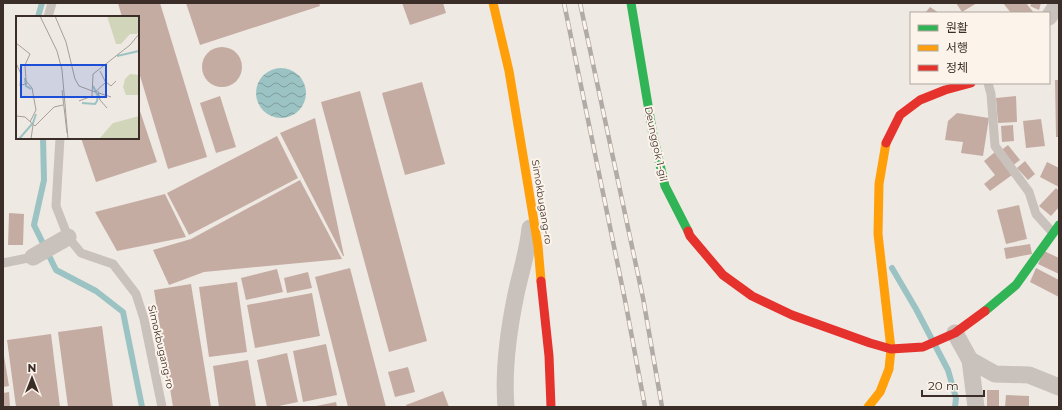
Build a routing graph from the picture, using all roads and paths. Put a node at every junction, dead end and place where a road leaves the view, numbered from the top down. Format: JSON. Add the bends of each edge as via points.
{"nodes":[{"id":1,"x":52,"y":3,"type":"edge"},
{"id":2,"x":493,"y":3,"type":"edge"},
{"id":3,"x":631,"y":3,"type":"edge"},
{"id":4,"x":1058,"y":3,"type":"edge"},
{"id":5,"x":48,"y":16,"type":"edge"},
{"id":6,"x":1050,"y":16,"type":"edge"},
{"id":7,"x":968,"y":84,"type":"edge"},
{"id":8,"x":988,"y":84,"type":"edge"},
{"id":9,"x":60,"y":139,"type":"edge"},
{"id":10,"x":532,"y":208,"type":"junction"},
{"id":11,"x":1059,"y":225,"type":"edge"},
{"id":12,"x":1053,"y":233,"type":"junction"},
{"id":13,"x":63,"y":240,"type":"junction"},
{"id":14,"x":33,"y":257,"type":"joint"},
{"id":15,"x":3,"y":263,"type":"edge"},
{"id":16,"x":950,"y":335,"type":"junction"},
{"id":17,"x":891,"y":349,"type":"junction"},
{"id":18,"x":970,"y":360,"type":"junction"},
{"id":19,"x":1059,"y":387,"type":"edge"},
{"id":20,"x":162,"y":407,"type":"edge"},
{"id":21,"x":506,"y":407,"type":"edge"},
{"id":22,"x":551,"y":407,"type":"edge"},
{"id":23,"x":868,"y":407,"type":"edge"},
{"id":24,"x":976,"y":407,"type":"edge"}],
"edges":[{"from":1,"to":5,"type":"lane"},
{"from":2,"to":10,"type":"street","name":"Simokbugang-ro","via":[[509,71]]},
{"from":3,"to":17,"type":"street","name":"Deunggok 1-gil","via":[[653,135],[666,186],[690,236],[723,275],[752,296],[792,316]]},
{"from":4,"to":6,"type":"street"},
{"from":7,"to":17,"type":"street","via":[[920,100],[900,115],[886,142],[879,184],[878,234]]},
{"from":8,"to":12,"type":"lane","via":[[995,146],[1029,192],[1036,214]]},
{"from":9,"to":13,"type":"lane","name":"Simokbugang-ro","via":[[56,206]]},
{"from":10,"to":21,"type":"street","via":[[529,245],[516,294],[507,354]]},
{"from":10,"to":22,"type":"street","name":"Simokbugang-ro","via":[[547,340]]},
{"from":11,"to":12,"type":"street","name":"Deunggok 1-gil"},
{"from":12,"to":16,"type":"street","name":"Deunggok 1-gil","via":[[1016,285],[994,305]]},
{"from":13,"to":14,"type":"street"},
{"from":13,"to":20,"type":"lane","name":"Simokbugang-ro","via":[[81,253],[113,264],[136,294],[144,319]]},
{"from":14,"to":15,"type":"lane"},
{"from":16,"to":17,"type":"street","name":"Deunggok 1-gil","via":[[923,347]]},
{"from":16,"to":18,"type":"street"},
{"from":17,"to":23,"type":"street","via":[[889,369],[880,392]]},
{"from":18,"to":19,"type":"street","via":[[995,374],[1029,375]]},
{"from":18,"to":24,"type":"street"}]}
